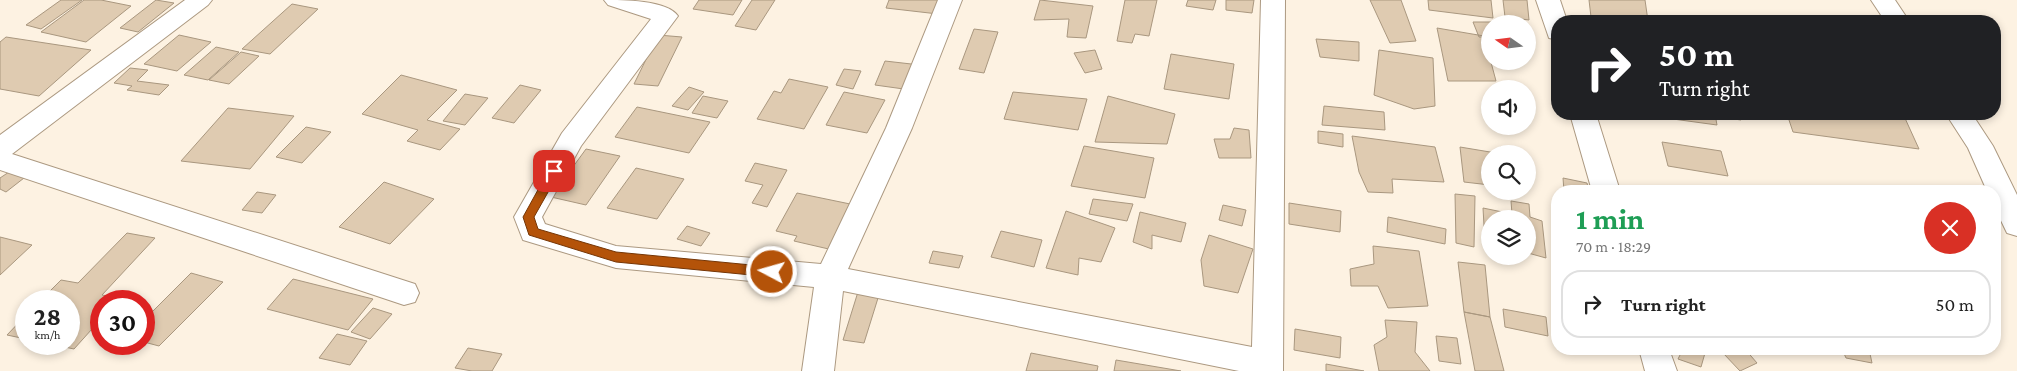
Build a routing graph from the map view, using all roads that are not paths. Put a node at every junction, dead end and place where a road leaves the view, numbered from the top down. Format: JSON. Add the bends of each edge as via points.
{"nodes":[{"id":1,"x":200,"y":0,"type":"edge"},
{"id":2,"x":616,"y":0,"type":"edge"},
{"id":3,"x":950,"y":0,"type":"edge"},
{"id":4,"x":1273,"y":0,"type":"edge"},
{"id":5,"x":1548,"y":0,"type":"edge"},
{"id":6,"x":1883,"y":0,"type":"edge"},
{"id":7,"x":670,"y":8,"type":"edge"},
{"id":8,"x":1553,"y":15,"type":"edge"},
{"id":9,"x":1893,"y":15,"type":"edge"},
{"id":10,"x":1584,"y":120,"type":"edge"},
{"id":11,"x":1962,"y":120,"type":"edge"},
{"id":12,"x":0,"y":150,"type":"edge"},
{"id":13,"x":0,"y":160,"type":"edge"},
{"id":14,"x":1604,"y":185,"type":"edge"},
{"id":15,"x":1998,"y":185,"type":"edge"},
{"id":16,"x":2001,"y":191,"type":"edge"},
{"id":17,"x":2017,"y":225,"type":"edge"},
{"id":18,"x":830,"y":277,"type":"junction"},
{"id":19,"x":404,"y":293,"type":"dead end"},
{"id":20,"x":1656,"y":355,"type":"edge"},
{"id":21,"x":1266,"y":367,"type":"edge"},
{"id":22,"x":818,"y":371,"type":"edge"},
{"id":23,"x":1661,"y":371,"type":"edge"}],
"edges":[{"from":1,"to":12,"type":"street"},
{"from":2,"to":7,"type":"street"},
{"from":3,"to":18,"type":"street","via":[[899,128]]},
{"from":4,"to":21,"type":"street"},
{"from":5,"to":8,"type":"street"},
{"from":6,"to":9,"type":"street"},
{"from":7,"to":18,"type":"street","via":[[571,140],[528,217],[533,232],[616,257]]},
{"from":10,"to":14,"type":"street"},
{"from":11,"to":15,"type":"street","via":[[1980,146]]},
{"from":13,"to":19,"type":"street"},
{"from":16,"to":17,"type":"street"},
{"from":18,"to":21,"type":"street"},
{"from":18,"to":22,"type":"street"},
{"from":20,"to":23,"type":"street"}]}
